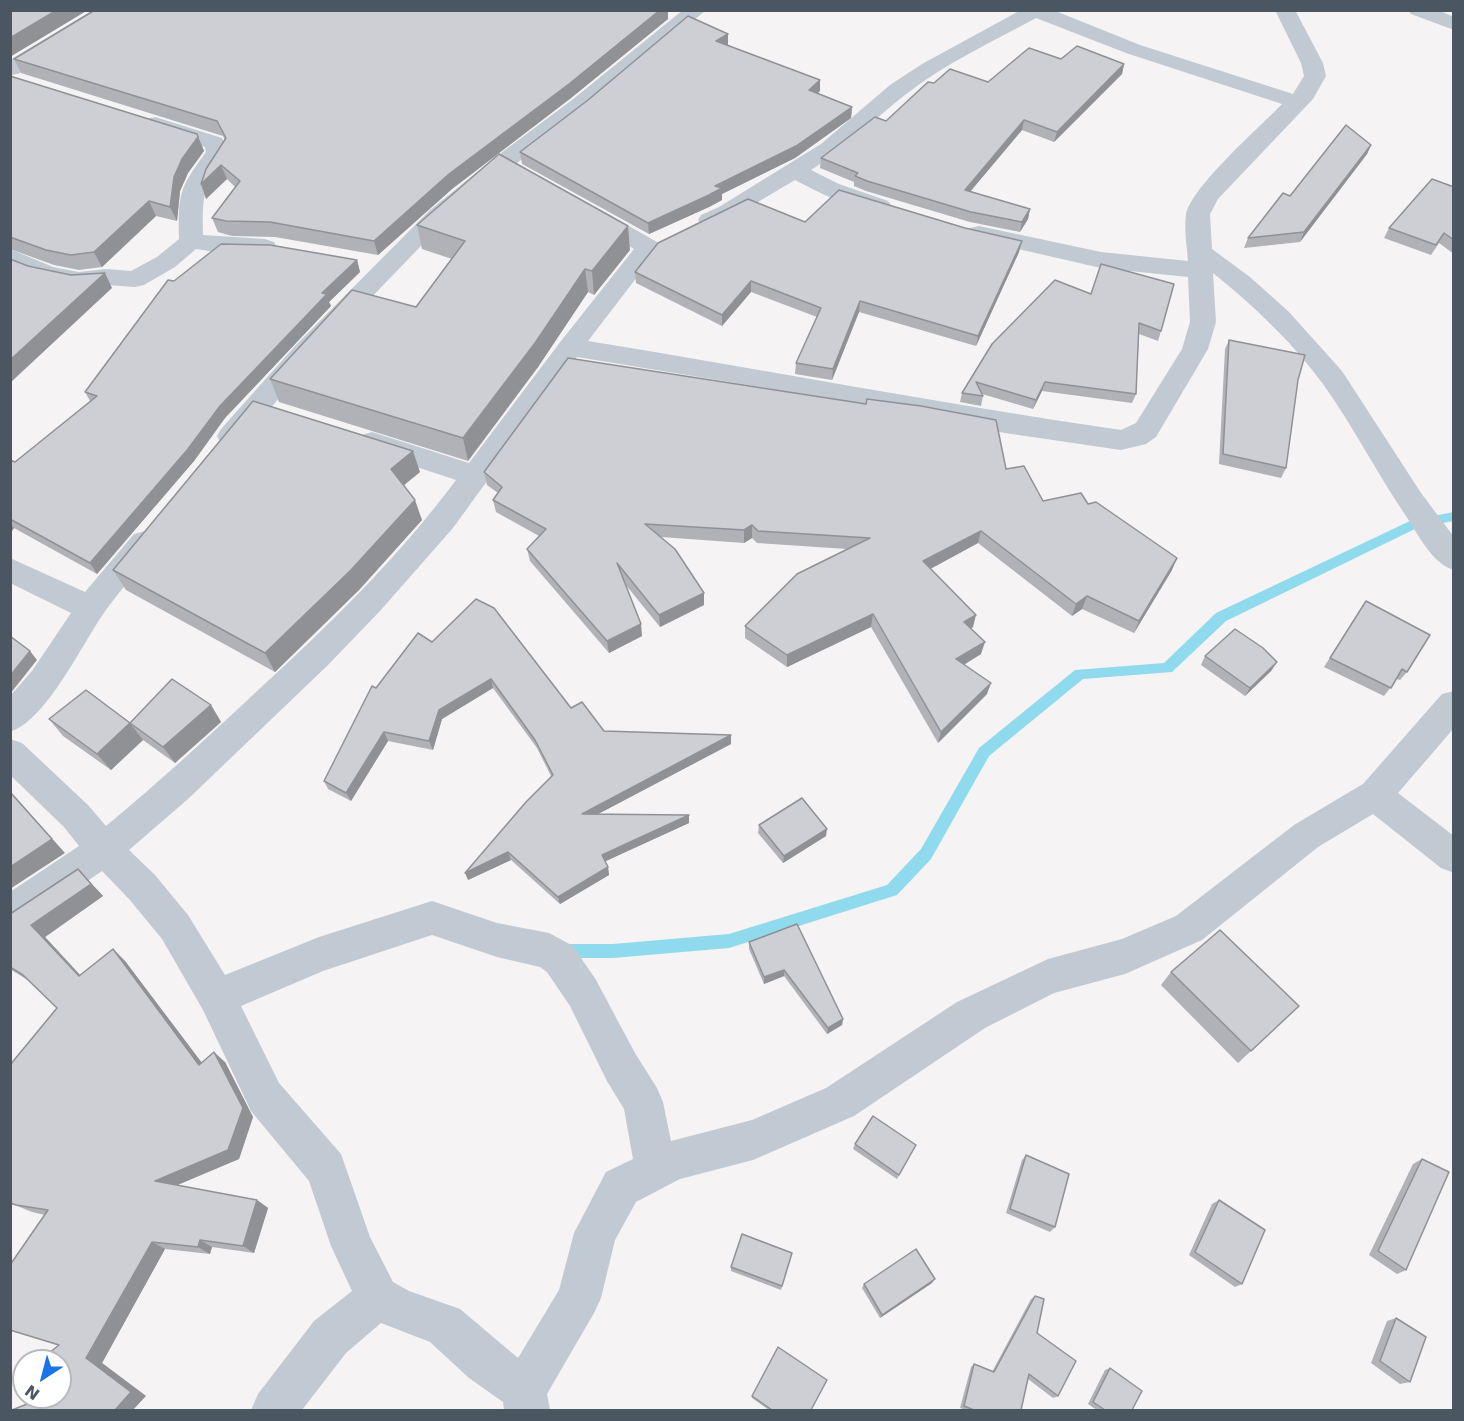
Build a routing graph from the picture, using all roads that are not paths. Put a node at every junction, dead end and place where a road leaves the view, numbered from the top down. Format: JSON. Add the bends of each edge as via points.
{"nodes":[{"id":1,"x":108,"y":10,"type":"edge"},
{"id":2,"x":696,"y":10,"type":"edge"},
{"id":3,"x":1286,"y":10,"type":"edge"},
{"id":4,"x":1418,"y":10,"type":"edge"},
{"id":5,"x":1036,"y":11,"type":"edge"},
{"id":6,"x":1454,"y":24,"type":"edge"},
{"id":7,"x":10,"y":69,"type":"edge"},
{"id":8,"x":1297,"y":102,"type":"junction"},
{"id":9,"x":136,"y":118,"type":"edge"},
{"id":10,"x":501,"y":164,"type":"junction"},
{"id":11,"x":794,"y":171,"type":"junction"},
{"id":12,"x":530,"y":180,"type":"edge"},
{"id":13,"x":567,"y":200,"type":"edge"},
{"id":14,"x":902,"y":212,"type":"edge"},
{"id":15,"x":953,"y":226,"type":"edge"},
{"id":16,"x":668,"y":239,"type":"junction"},
{"id":17,"x":191,"y":241,"type":"junction"},
{"id":18,"x":290,"y":250,"type":"edge"},
{"id":19,"x":10,"y":258,"type":"edge"},
{"id":20,"x":1199,"y":261,"type":"junction"},
{"id":21,"x":570,"y":346,"type":"junction"},
{"id":22,"x":255,"y":406,"type":"junction"},
{"id":23,"x":287,"y":416,"type":"edge"},
{"id":24,"x":350,"y":435,"type":"edge"},
{"id":25,"x":219,"y":452,"type":"edge"},
{"id":26,"x":476,"y":476,"type":"junction"},
{"id":27,"x":163,"y":520,"type":"edge"},
{"id":28,"x":1454,"y":559,"type":"edge"},
{"id":29,"x":10,"y":570,"type":"edge"},
{"id":30,"x":90,"y":608,"type":"junction"},
{"id":31,"x":1454,"y":704,"type":"edge"},
{"id":32,"x":10,"y":718,"type":"edge"},
{"id":33,"x":10,"y":753,"type":"edge"},
{"id":34,"x":1375,"y":795,"type":"junction"},
{"id":35,"x":104,"y":849,"type":"junction"},
{"id":36,"x":1454,"y":857,"type":"edge"},
{"id":37,"x":10,"y":913,"type":"edge"},
{"id":38,"x":217,"y":997,"type":"junction"},
{"id":39,"x":656,"y":1169,"type":"junction"},
{"id":40,"x":378,"y":1298,"type":"junction"},
{"id":41,"x":525,"y":1400,"type":"edge"},
{"id":42,"x":274,"y":1410,"type":"edge"}],
"edges":[{"from":1,"to":7,"type":"street"},
{"from":2,"to":10,"type":"street"},
{"from":3,"to":8,"type":"street","via":[[1316,76]]},
{"from":4,"to":6,"type":"street"},
{"from":5,"to":8,"type":"street","via":[[1154,56]]},
{"from":5,"to":11,"type":"street","via":[[898,90],[829,149]]},
{"from":8,"to":20,"type":"street","via":[[1207,197],[1198,214]]},
{"from":9,"to":17,"type":"street","via":[[214,143],[218,148],[190,199]]},
{"from":10,"to":12,"type":"street"},
{"from":10,"to":22,"type":"street","via":[[374,265]]},
{"from":11,"to":14,"type":"street","via":[[831,189]]},
{"from":11,"to":16,"type":"street","via":[[727,212]]},
{"from":13,"to":16,"type":"street"},
{"from":15,"to":20,"type":"street","via":[[1101,260]]},
{"from":16,"to":21,"type":"street"},
{"from":17,"to":18,"type":"street"},
{"from":17,"to":19,"type":"street","via":[[166,262],[135,279],[79,280],[46,273]]},
{"from":20,"to":21,"type":"street","via":[[1203,322],[1195,349],[1146,430],[1121,440]]},
{"from":20,"to":28,"type":"street","via":[[1249,287],[1317,358],[1347,398],[1431,532]]},
{"from":21,"to":26,"type":"street"},
{"from":22,"to":23,"type":"street"},
{"from":22,"to":25,"type":"street"},
{"from":24,"to":26,"type":"street"},
{"from":26,"to":35,"type":"street","via":[[442,520],[316,656],[176,788]]},
{"from":27,"to":30,"type":"street"},
{"from":29,"to":30,"type":"street"},
{"from":30,"to":32,"type":"street","via":[[63,654],[27,703]]},
{"from":31,"to":34,"type":"street"},
{"from":33,"to":35,"type":"street","via":[[76,816]]},
{"from":34,"to":36,"type":"street"},
{"from":34,"to":39,"type":"street","via":[[1306,836],[1189,928],[1125,956],[1048,977],[1019,991],[971,1015],[840,1102],[753,1140],[674,1160]]},
{"from":35,"to":37,"type":"street"},
{"from":35,"to":38,"type":"street","via":[[175,927]]},
{"from":38,"to":39,"type":"street","via":[[319,955],[432,918],[497,940],[549,951],[560,959],[583,993],[643,1102]]},
{"from":38,"to":40,"type":"street","via":[[265,1097],[326,1169],[352,1246]]},
{"from":39,"to":41,"type":"street","via":[[621,1187],[595,1233],[579,1298]]},
{"from":40,"to":41,"type":"street","via":[[444,1325]]},
{"from":40,"to":42,"type":"street","via":[[330,1337]]}]}
